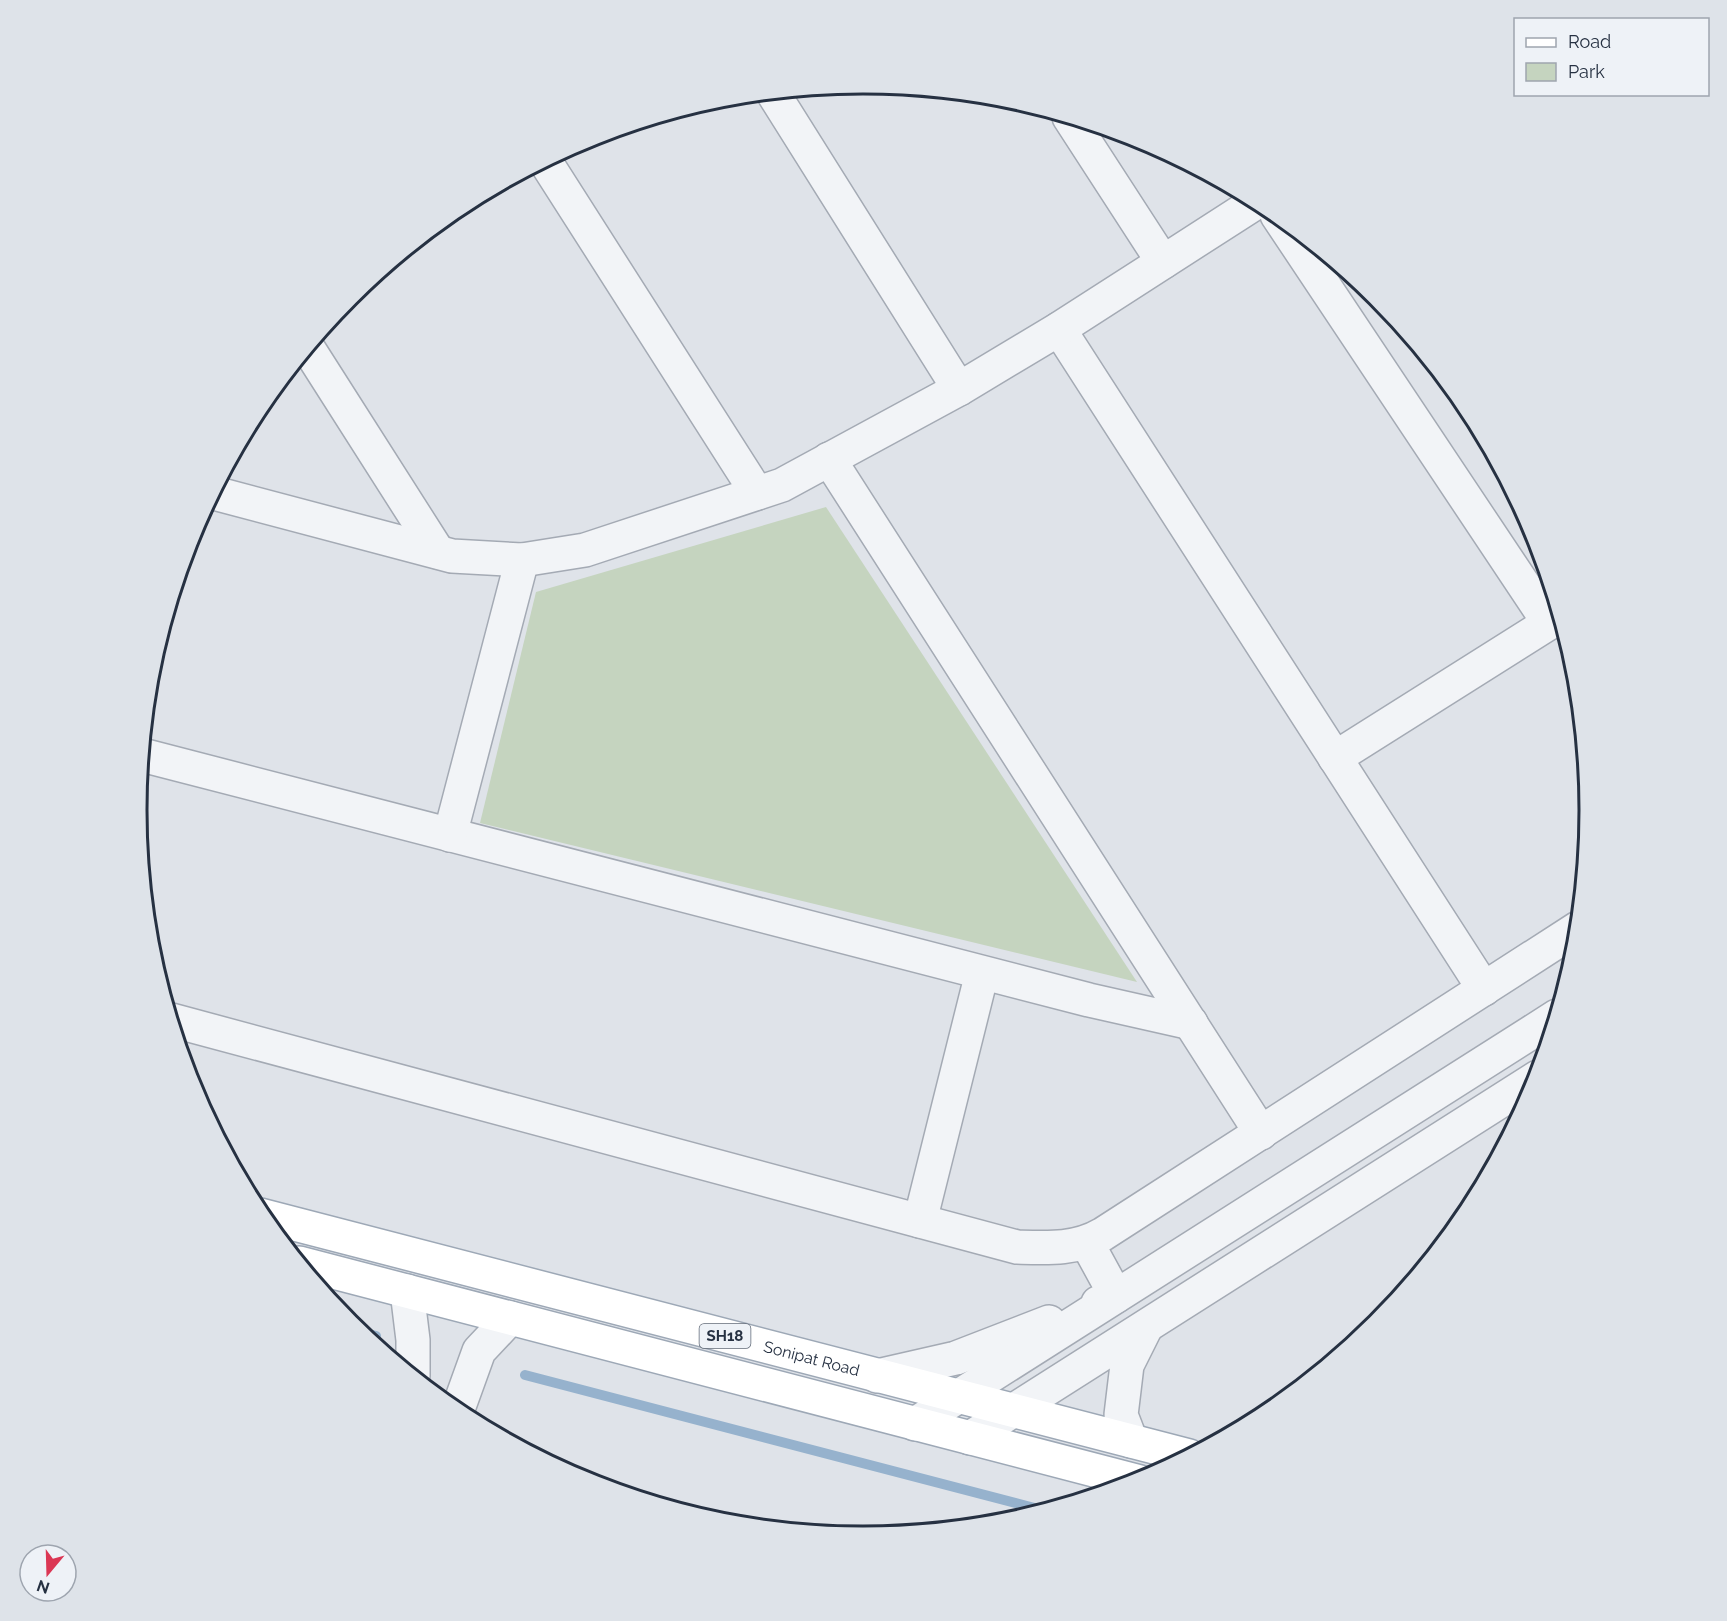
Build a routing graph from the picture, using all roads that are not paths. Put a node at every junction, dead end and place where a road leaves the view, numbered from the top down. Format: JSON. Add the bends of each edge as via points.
{"nodes":[{"id":1,"x":778,"y":100,"type":"edge"},
{"id":2,"x":1075,"y":127,"type":"edge"},
{"id":3,"x":549,"y":167,"type":"edge"},
{"id":4,"x":1249,"y":207,"type":"edge"},
{"id":5,"x":1292,"y":237,"type":"edge"},
{"id":6,"x":1163,"y":262,"type":"junction"},
{"id":7,"x":1059,"y":329,"type":"junction"},
{"id":8,"x":312,"y":354,"type":"edge"},
{"id":9,"x":959,"y":389,"type":"junction"},
{"id":10,"x":829,"y":459,"type":"junction"},
{"id":11,"x":756,"y":493,"type":"junction"},
{"id":12,"x":221,"y":495,"type":"edge"},
{"id":13,"x":438,"y":552,"type":"junction"},
{"id":14,"x":522,"y":560,"type":"junction"},
{"id":15,"x":1553,"y":619,"type":"edge"},
{"id":16,"x":1554,"y":620,"type":"edge"},
{"id":17,"x":150,"y":757,"type":"edge"},
{"id":18,"x":1335,"y":758,"type":"junction"},
{"id":19,"x":450,"y":835,"type":"junction"},
{"id":20,"x":1568,"y":934,"type":"edge"},
{"id":21,"x":982,"y":973,"type":"junction"},
{"id":22,"x":1484,"y":988,"type":"junction"},
{"id":23,"x":180,"y":1022,"type":"edge"},
{"id":24,"x":1547,"y":1022,"type":"edge"},
{"id":25,"x":1191,"y":1023,"type":"junction"},
{"id":26,"x":1525,"y":1085,"type":"edge"},
{"id":27,"x":1260,"y":1133,"type":"junction"},
{"id":28,"x":276,"y":1219,"type":"edge"},
{"id":29,"x":920,"y":1221,"type":"junction"},
{"id":30,"x":1087,"y":1244,"type":"junction"},
{"id":31,"x":311,"y":1266,"type":"edge"},
{"id":32,"x":407,"y":1291,"type":"junction"},
{"id":33,"x":1116,"y":1296,"type":"junction"},
{"id":34,"x":510,"y":1318,"type":"junction"},
{"id":35,"x":1147,"y":1325,"type":"junction"},
{"id":36,"x":413,"y":1367,"type":"edge"},
{"id":37,"x":877,"y":1376,"type":"junction"},
{"id":38,"x":957,"y":1397,"type":"junction"},
{"id":39,"x":461,"y":1402,"type":"edge"},
{"id":40,"x":1014,"y":1411,"type":"junction"},
{"id":41,"x":915,"y":1424,"type":"junction"},
{"id":42,"x":970,"y":1438,"type":"junction"},
{"id":43,"x":1131,"y":1441,"type":"junction"},
{"id":44,"x":1179,"y":1453,"type":"edge"},
{"id":45,"x":1123,"y":1478,"type":"edge"}],
"edges":[{"from":1,"to":9,"type":"street"},
{"from":2,"to":6,"type":"street"},
{"from":3,"to":11,"type":"street"},
{"from":4,"to":6,"type":"street"},
{"from":5,"to":15,"type":"street"},
{"from":6,"to":7,"type":"street"},
{"from":7,"to":9,"type":"street"},
{"from":7,"to":18,"type":"street"},
{"from":8,"to":13,"type":"street"},
{"from":9,"to":10,"type":"street"},
{"from":10,"to":11,"type":"street"},
{"from":10,"to":25,"type":"street"},
{"from":11,"to":14,"type":"street","via":[[585,550]]},
{"from":12,"to":13,"type":"street"},
{"from":13,"to":14,"type":"street"},
{"from":14,"to":19,"type":"street"},
{"from":16,"to":18,"type":"street"},
{"from":17,"to":19,"type":"street"},
{"from":18,"to":22,"type":"street"},
{"from":19,"to":21,"type":"street"},
{"from":20,"to":22,"type":"street"},
{"from":21,"to":25,"type":"street"},
{"from":21,"to":29,"type":"street"},
{"from":22,"to":27,"type":"street"},
{"from":23,"to":29,"type":"street"},
{"from":24,"to":33,"type":"street"},
{"from":25,"to":27,"type":"street"},
{"from":26,"to":35,"type":"street"},
{"from":27,"to":30,"type":"street"},
{"from":28,"to":37,"type":"main road","name":"Sonipat Road","number":"SH18"},
{"from":29,"to":30,"type":"street","via":[[1017,1247]]},
{"from":30,"to":33,"type":"street"},
{"from":31,"to":32,"type":"main road","number":"SH18"},
{"from":32,"to":34,"type":"main road","number":"SH18"},
{"from":32,"to":36,"type":"street"},
{"from":33,"to":37,"type":"street","via":[[956,1358]]},
{"from":33,"to":38,"type":"street"},
{"from":34,"to":39,"type":"street","via":[[479,1351]]},
{"from":34,"to":41,"type":"main road","number":"SH18"},
{"from":35,"to":40,"type":"street"},
{"from":35,"to":43,"type":"street","via":[[1127,1365],[1121,1415]]},
{"from":37,"to":38,"type":"main road","name":"Sonipat Road","number":"SH18"},
{"from":38,"to":40,"type":"main road","name":"Sonipat Road","number":"SH18"},
{"from":38,"to":41,"type":"street"},
{"from":40,"to":42,"type":"street"},
{"from":40,"to":43,"type":"main road","name":"Sonipat Road","number":"SH18"},
{"from":41,"to":42,"type":"main road","number":"SH18"},
{"from":42,"to":45,"type":"main road","number":"SH18"},
{"from":43,"to":44,"type":"main road","name":"Sonipat Road","number":"SH18"}]}
